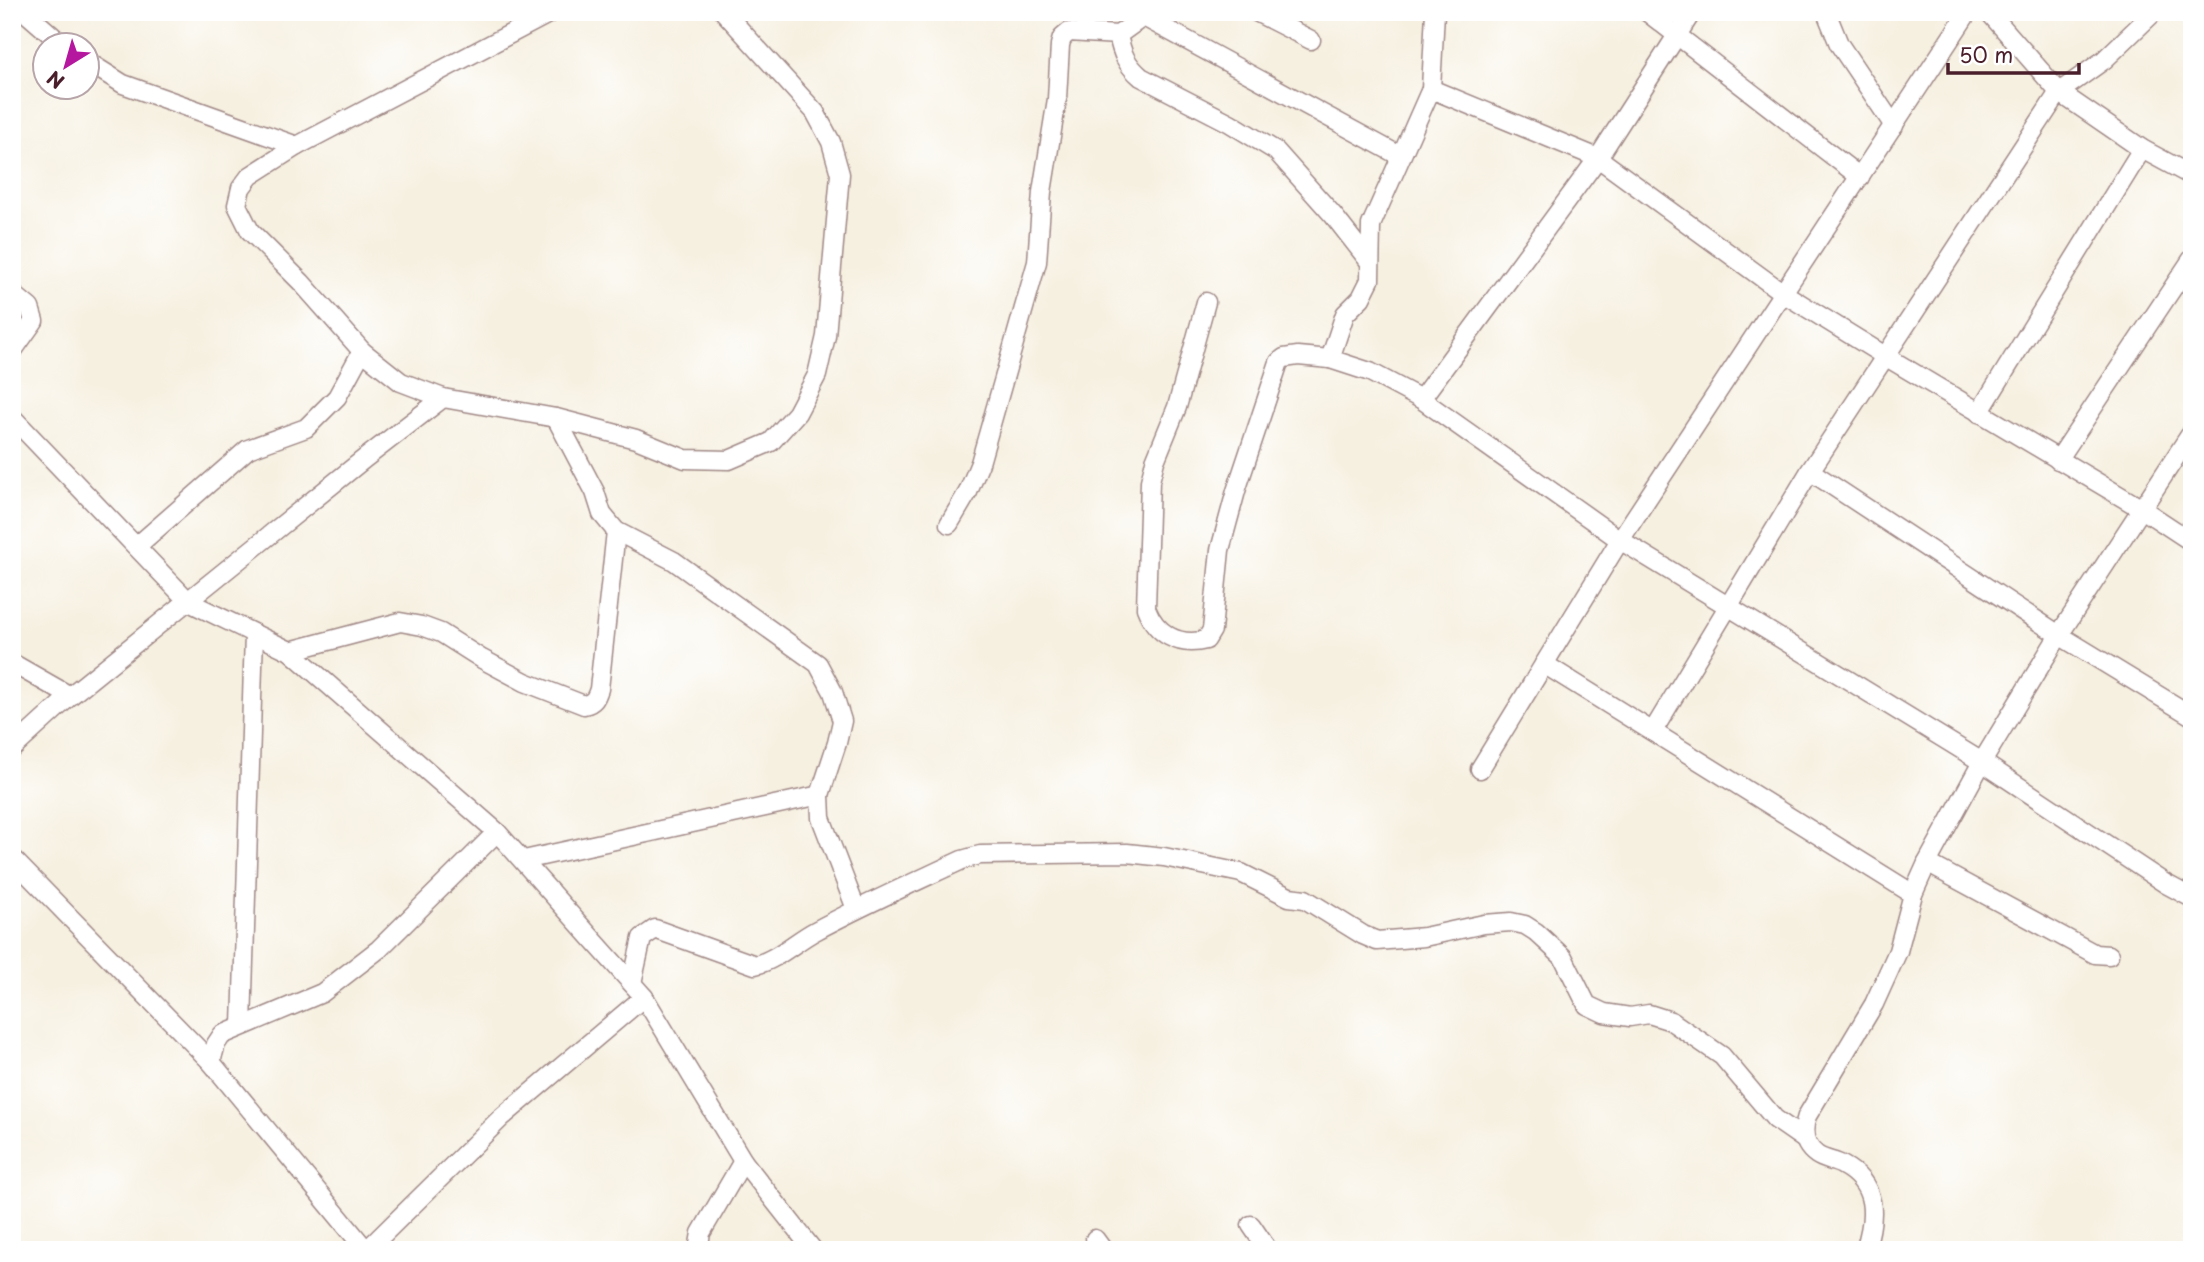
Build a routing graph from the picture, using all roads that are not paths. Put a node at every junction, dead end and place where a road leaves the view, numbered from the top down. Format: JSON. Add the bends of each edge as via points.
{"nodes":[{"id":1,"x":25,"y":12,"type":"edge"},
{"id":2,"x":552,"y":12,"type":"edge"},
{"id":3,"x":724,"y":12,"type":"edge"},
{"id":4,"x":1256,"y":12,"type":"edge"},
{"id":5,"x":1435,"y":12,"type":"edge"},
{"id":6,"x":1647,"y":12,"type":"edge"},
{"id":7,"x":1692,"y":12,"type":"edge"},
{"id":8,"x":1826,"y":12,"type":"edge"},
{"id":9,"x":1968,"y":12,"type":"edge"},
{"id":10,"x":1989,"y":12,"type":"edge"},
{"id":11,"x":2154,"y":12,"type":"edge"},
{"id":12,"x":1147,"y":15,"type":"edge"},
{"id":13,"x":48,"y":32,"type":"edge"},
{"id":14,"x":1675,"y":35,"type":"junction"},
{"id":15,"x":1118,"y":36,"type":"junction"},
{"id":16,"x":1311,"y":40,"type":"dead end"},
{"id":17,"x":102,"y":71,"type":"edge"},
{"id":18,"x":1431,"y":89,"type":"junction"},
{"id":19,"x":2059,"y":92,"type":"junction"},
{"id":20,"x":1894,"y":126,"type":"junction"},
{"id":21,"x":297,"y":146,"type":"junction"},
{"id":22,"x":2142,"y":149,"type":"junction"},
{"id":23,"x":1400,"y":156,"type":"junction"},
{"id":24,"x":1598,"y":158,"type":"junction"},
{"id":25,"x":2192,"y":176,"type":"edge"},
{"id":26,"x":1860,"y":177,"type":"junction"},
{"id":27,"x":2192,"y":259,"type":"edge"},
{"id":28,"x":1369,"y":261,"type":"junction"},
{"id":29,"x":12,"y":293,"type":"edge"},
{"id":30,"x":1783,"y":293,"type":"junction"},
{"id":31,"x":1206,"y":302,"type":"dead end"},
{"id":32,"x":362,"y":351,"type":"junction"},
{"id":33,"x":12,"y":352,"type":"edge"},
{"id":34,"x":1885,"y":356,"type":"junction"},
{"id":35,"x":1330,"y":359,"type":"junction"},
{"id":36,"x":443,"y":398,"type":"junction"},
{"id":37,"x":1421,"y":399,"type":"junction"},
{"id":38,"x":1979,"y":413,"type":"junction"},
{"id":39,"x":556,"y":418,"type":"junction"},
{"id":40,"x":15,"y":423,"type":"edge"},
{"id":41,"x":2192,"y":432,"type":"edge"},
{"id":42,"x":2058,"y":460,"type":"junction"},
{"id":43,"x":1810,"y":471,"type":"junction"},
{"id":44,"x":2142,"y":509,"type":"junction"},
{"id":45,"x":949,"y":524,"type":"dead end"},
{"id":46,"x":617,"y":531,"type":"junction"},
{"id":47,"x":1620,"y":540,"type":"junction"},
{"id":48,"x":2192,"y":542,"type":"edge"},
{"id":49,"x":137,"y":546,"type":"junction"},
{"id":50,"x":189,"y":601,"type":"junction"},
{"id":51,"x":1727,"y":607,"type":"junction"},
{"id":52,"x":254,"y":634,"type":"junction"},
{"id":53,"x":2059,"y":635,"type":"junction"},
{"id":54,"x":290,"y":652,"type":"junction"},
{"id":55,"x":12,"y":663,"type":"edge"},
{"id":56,"x":1544,"y":664,"type":"junction"},
{"id":57,"x":70,"y":696,"type":"junction"},
{"id":58,"x":2192,"y":716,"type":"edge"},
{"id":59,"x":1653,"y":731,"type":"junction"},
{"id":60,"x":12,"y":749,"type":"edge"},
{"id":61,"x":1982,"y":762,"type":"junction"},
{"id":62,"x":1480,"y":769,"type":"dead end"},
{"id":63,"x":820,"y":795,"type":"junction"},
{"id":64,"x":497,"y":832,"type":"junction"},
{"id":65,"x":12,"y":858,"type":"edge"},
{"id":66,"x":524,"y":860,"type":"junction"},
{"id":67,"x":1927,"y":863,"type":"junction"},
{"id":68,"x":1913,"y":894,"type":"junction"},
{"id":69,"x":2192,"y":898,"type":"edge"},
{"id":70,"x":856,"y":909,"type":"junction"},
{"id":71,"x":2109,"y":955,"type":"dead end"},
{"id":72,"x":638,"y":990,"type":"junction"},
{"id":73,"x":242,"y":1026,"type":"junction"},
{"id":74,"x":211,"y":1062,"type":"junction"},
{"id":75,"x":1804,"y":1139,"type":"junction"},
{"id":76,"x":743,"y":1161,"type":"junction"},
{"id":77,"x":1251,"y":1225,"type":"dead end"},
{"id":78,"x":366,"y":1250,"type":"edge"},
{"id":79,"x":698,"y":1250,"type":"edge"},
{"id":80,"x":813,"y":1250,"type":"edge"},
{"id":81,"x":1268,"y":1250,"type":"edge"},
{"id":82,"x":1866,"y":1250,"type":"edge"}],
"edges":[{"from":1,"to":13,"type":"street"},
{"from":2,"to":21,"type":"street"},
{"from":3,"to":39,"type":"street","via":[[815,111],[840,174],[826,337],[817,376],[797,413],[771,442],[729,460],[685,459],[636,439]]},
{"from":4,"to":16,"type":"street"},
{"from":5,"to":18,"type":"street"},
{"from":6,"to":14,"type":"street"},
{"from":7,"to":14,"type":"street"},
{"from":8,"to":20,"type":"street","via":[[1839,44]]},
{"from":9,"to":20,"type":"street"},
{"from":10,"to":19,"type":"street"},
{"from":11,"to":19,"type":"street","via":[[2104,60]]},
{"from":12,"to":15,"type":"street"},
{"from":12,"to":23,"type":"street"},
{"from":14,"to":24,"type":"street"},
{"from":14,"to":26,"type":"street"},
{"from":15,"to":28,"type":"street","via":[[1129,68],[1141,77],[1276,151]]},
{"from":15,"to":45,"type":"street","via":[[1069,32],[1062,38],[1037,262],[980,463]]},
{"from":17,"to":21,"type":"street","via":[[122,85]]},
{"from":18,"to":23,"type":"street"},
{"from":18,"to":24,"type":"street"},
{"from":19,"to":22,"type":"street"},
{"from":19,"to":34,"type":"street"},
{"from":20,"to":26,"type":"street"},
{"from":21,"to":32,"type":"street","via":[[250,176],[237,205],[250,231]]},
{"from":22,"to":25,"type":"street"},
{"from":22,"to":38,"type":"street"},
{"from":23,"to":28,"type":"street","via":[[1371,225]]},
{"from":24,"to":30,"type":"street"},
{"from":24,"to":37,"type":"street"},
{"from":26,"to":30,"type":"street"},
{"from":27,"to":42,"type":"street"},
{"from":28,"to":35,"type":"street","via":[[1370,281],[1345,314]]},
{"from":29,"to":33,"type":"street","via":[[30,308],[34,321]]},
{"from":30,"to":34,"type":"street"},
{"from":30,"to":47,"type":"street"},
{"from":31,"to":35,"type":"street","via":[[1177,407],[1150,481],[1146,608],[1157,626],[1174,639],[1206,640],[1212,631],[1220,550],[1279,362],[1298,356]]},
{"from":32,"to":36,"type":"street","via":[[401,382]]},
{"from":32,"to":49,"type":"street","via":[[337,397],[306,428],[248,449]]},
{"from":34,"to":38,"type":"street"},
{"from":34,"to":43,"type":"street"},
{"from":35,"to":37,"type":"street","via":[[1370,372]]},
{"from":36,"to":39,"type":"street"},
{"from":36,"to":50,"type":"street"},
{"from":37,"to":47,"type":"street"},
{"from":38,"to":42,"type":"street"},
{"from":39,"to":46,"type":"street","via":[[602,514]]},
{"from":40,"to":49,"type":"street"},
{"from":41,"to":44,"type":"street"},
{"from":42,"to":44,"type":"street"},
{"from":43,"to":51,"type":"street"},
{"from":43,"to":53,"type":"street"},
{"from":44,"to":48,"type":"street"},
{"from":44,"to":53,"type":"street"},
{"from":46,"to":54,"type":"street","via":[[599,689],[591,703],[584,705],[525,682],[441,633],[400,622]]},
{"from":46,"to":63,"type":"street","via":[[674,561],[818,664],[842,721]]},
{"from":47,"to":51,"type":"street"},
{"from":47,"to":56,"type":"street"},
{"from":49,"to":50,"type":"street"},
{"from":50,"to":52,"type":"street"},
{"from":50,"to":57,"type":"street"},
{"from":51,"to":59,"type":"street"},
{"from":51,"to":61,"type":"street"},
{"from":52,"to":54,"type":"street"},
{"from":52,"to":73,"type":"street"},
{"from":53,"to":58,"type":"street"},
{"from":53,"to":61,"type":"street"},
{"from":54,"to":64,"type":"street"},
{"from":55,"to":57,"type":"street"},
{"from":56,"to":59,"type":"street"},
{"from":56,"to":62,"type":"street"},
{"from":57,"to":60,"type":"street"},
{"from":59,"to":68,"type":"street"},
{"from":61,"to":67,"type":"street"},
{"from":61,"to":69,"type":"street"},
{"from":63,"to":66,"type":"street"},
{"from":63,"to":70,"type":"street","via":[[821,818]]},
{"from":64,"to":66,"type":"street"},
{"from":64,"to":73,"type":"street","via":[[379,949],[322,993]]},
{"from":65,"to":74,"type":"street"},
{"from":66,"to":72,"type":"street"},
{"from":67,"to":68,"type":"street"},
{"from":67,"to":71,"type":"street","via":[[2095,954]]},
{"from":68,"to":75,"type":"street","via":[[1898,951],[1874,1004],[1807,1116]]},
{"from":70,"to":72,"type":"street","via":[[755,965],[655,929],[642,938]]},
{"from":70,"to":75,"type":"street","via":[[980,855],[1127,853],[1241,873],[1289,897],[1305,899],[1377,941],[1484,924],[1525,925],[1563,957],[1587,1005],[1604,1013],[1649,1014],[1671,1021],[1722,1056],[1775,1119]]},
{"from":72,"to":76,"type":"street"},
{"from":72,"to":78,"type":"street"},
{"from":73,"to":74,"type":"street","via":[[218,1040]]},
{"from":74,"to":78,"type":"street"},
{"from":75,"to":82,"type":"street","via":[[1817,1156],[1842,1165],[1859,1178],[1873,1199]]},
{"from":76,"to":79,"type":"street","via":[[701,1233]]},
{"from":76,"to":80,"type":"street"},
{"from":77,"to":81,"type":"street"}]}
